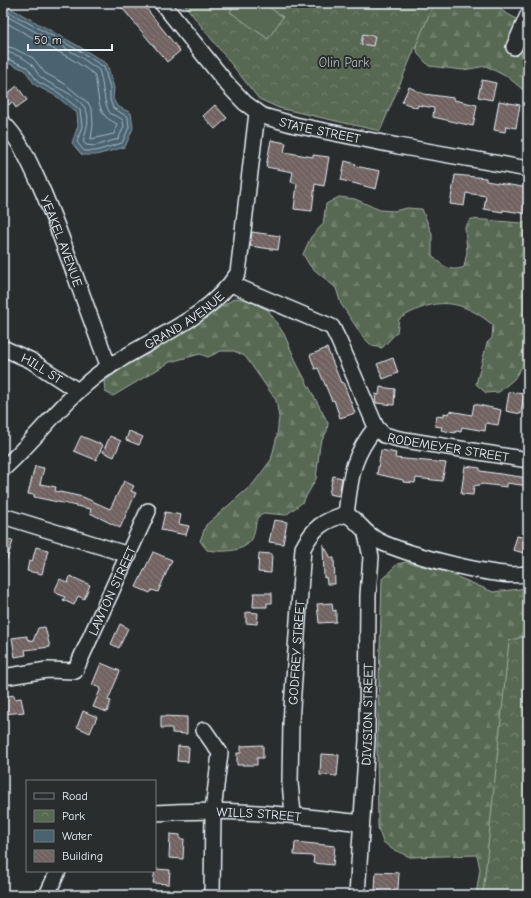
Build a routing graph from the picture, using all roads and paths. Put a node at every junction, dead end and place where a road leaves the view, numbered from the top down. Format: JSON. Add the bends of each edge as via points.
{"nodes":[{"id":1,"x":162,"y":3,"type":"edge"},
{"id":2,"x":528,"y":15,"type":"edge"},
{"id":3,"x":514,"y":47,"type":"dead end"},
{"id":4,"x":257,"y":113,"type":"junction"},
{"id":5,"x":3,"y":122,"type":"edge"},
{"id":6,"x":528,"y":169,"type":"edge"},
{"id":7,"x":231,"y":284,"type":"junction"},
{"id":8,"x":3,"y":348,"type":"edge"},
{"id":9,"x":109,"y":367,"type":"junction"},
{"id":10,"x":78,"y":392,"type":"junction"},
{"id":11,"x":376,"y":427,"type":"junction"},
{"id":12,"x":528,"y":460,"type":"edge"},
{"id":13,"x":3,"y":469,"type":"edge"},
{"id":14,"x":148,"y":511,"type":"dead end"},
{"id":15,"x":346,"y":514,"type":"junction"},
{"id":16,"x":3,"y":516,"type":"edge"},
{"id":17,"x":366,"y":534,"type":"junction"},
{"id":18,"x":129,"y":555,"type":"junction"},
{"id":19,"x":528,"y":573,"type":"edge"},
{"id":20,"x":3,"y":677,"type":"edge"},
{"id":21,"x":204,"y":730,"type":"dead end"},
{"id":22,"x":213,"y":811,"type":"junction"},
{"id":23,"x":156,"y":813,"type":"edge"},
{"id":24,"x":293,"y":814,"type":"junction"},
{"id":25,"x":361,"y":825,"type":"junction"},
{"id":26,"x":58,"y":872,"type":"edge"},
{"id":27,"x":47,"y":895,"type":"edge"},
{"id":28,"x":212,"y":895,"type":"edge"},
{"id":29,"x":357,"y":895,"type":"edge"}],
"edges":[{"from":1,"to":4,"type":"street","name":"STATE STREET","via":[[228,85]]},
{"from":2,"to":3,"type":"street"},
{"from":4,"to":6,"type":"street","name":"STATE STREET","via":[[295,125]]},
{"from":4,"to":7,"type":"street","name":"GRAND AVENUE","via":[[238,273]]},
{"from":5,"to":9,"type":"street","name":"YEAKEL AVENUE","via":[[21,148],[52,213]]},
{"from":7,"to":9,"type":"street","name":"GRAND AVENUE","via":[[210,306]]},
{"from":7,"to":11,"type":"street","name":"RODEMEYER STREET","via":[[332,327]]},
{"from":8,"to":10,"type":"street","name":"HILL ST","via":[[30,360]]},
{"from":9,"to":10,"type":"street","name":"GRAND AVENUE"},
{"from":10,"to":13,"type":"street","name":"GRAND AVENUE"},
{"from":11,"to":12,"type":"street","name":"RODEMEYER STREET","via":[[390,437]]},
{"from":11,"to":15,"type":"street","via":[[360,447],[355,458]]},
{"from":14,"to":18,"type":"street","name":"LAWTON STREET"},
{"from":15,"to":17,"type":"street","via":[[353,518]]},
{"from":15,"to":24,"type":"street","name":"GODFREY STREET","via":[[328,519],[312,532],[303,548],[291,722],[290,783]]},
{"from":16,"to":18,"type":"street"},
{"from":17,"to":19,"type":"street","via":[[380,542],[454,565],[515,575]]},
{"from":17,"to":25,"type":"street","name":"DIVISION STREET","via":[[371,557],[368,595],[367,740]]},
{"from":18,"to":20,"type":"street","name":"LAWTON STREET","via":[[75,671],[47,670]]},
{"from":21,"to":22,"type":"street","via":[[220,752]]},
{"from":22,"to":23,"type":"street","name":"WILLS STREET"},
{"from":22,"to":24,"type":"street","name":"WILLS STREET"},
{"from":22,"to":28,"type":"street"},
{"from":24,"to":25,"type":"street","name":"WILLS STREET"},
{"from":25,"to":29,"type":"street","name":"DIVISION STREET"},
{"from":26,"to":27,"type":"street"}]}
